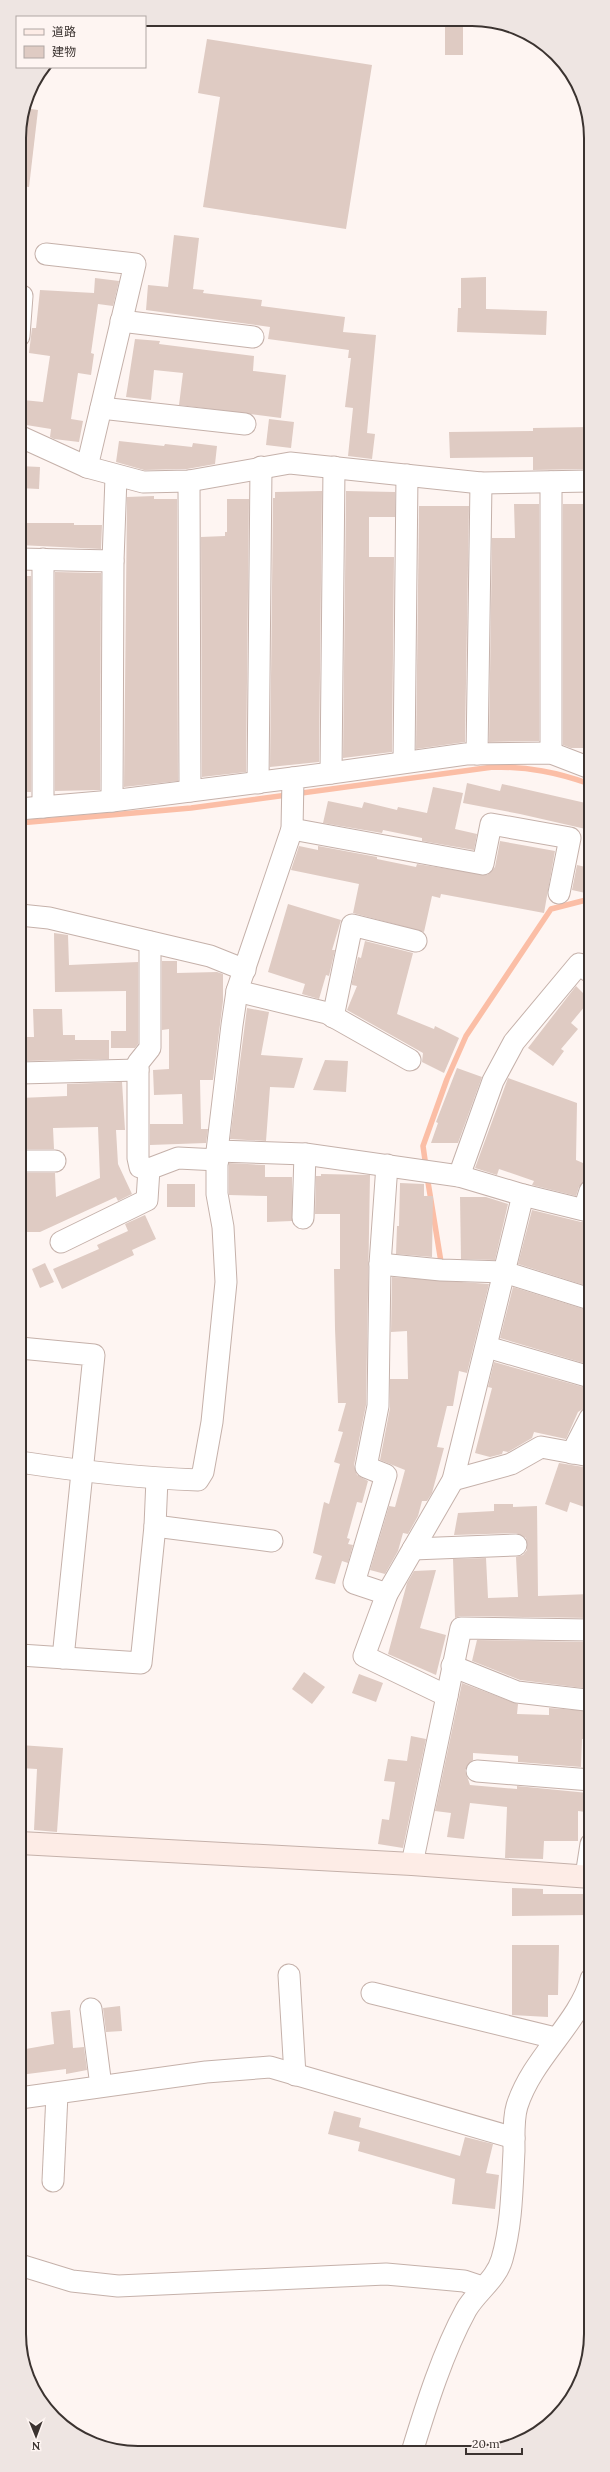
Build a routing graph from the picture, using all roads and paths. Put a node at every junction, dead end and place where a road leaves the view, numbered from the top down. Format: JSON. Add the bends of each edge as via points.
{"nodes":[{"id":1,"x":46,"y":254,"type":"dead end"},
{"id":2,"x":121,"y":321,"type":"junction"},
{"id":3,"x":253,"y":337,"type":"dead end"},
{"id":4,"x":101,"y":408,"type":"junction"},
{"id":5,"x":245,"y":424,"type":"dead end"},
{"id":6,"x":26,"y":439,"type":"edge"},
{"id":7,"x":88,"y":467,"type":"junction"},
{"id":8,"x":261,"y":467,"type":"junction"},
{"id":9,"x":334,"y":467,"type":"junction"},
{"id":10,"x":407,"y":474,"type":"junction"},
{"id":11,"x":116,"y":476,"type":"junction"},
{"id":12,"x":189,"y":481,"type":"junction"},
{"id":13,"x":584,"y":481,"type":"edge"},
{"id":14,"x":551,"y":482,"type":"junction"},
{"id":15,"x":481,"y":483,"type":"junction"},
{"id":16,"x":26,"y":559,"type":"edge"},
{"id":17,"x":43,"y":559,"type":"junction"},
{"id":18,"x":113,"y":561,"type":"junction"},
{"id":19,"x":551,"y":753,"type":"junction"},
{"id":20,"x":477,"y":754,"type":"junction"},
{"id":21,"x":404,"y":762,"type":"junction"},
{"id":22,"x":584,"y":766,"type":"edge"},
{"id":23,"x":331,"y":773,"type":"junction"},
{"id":24,"x":258,"y":783,"type":"junction"},
{"id":25,"x":293,"y":789,"type":"junction"},
{"id":26,"x":190,"y":791,"type":"junction"},
{"id":27,"x":112,"y":801,"type":"junction"},
{"id":28,"x":43,"y":807,"type":"junction"},
{"id":29,"x":26,"y":808,"type":"edge"},
{"id":30,"x":292,"y":829,"type":"junction"},
{"id":31,"x":559,"y":893,"type":"dead end"},
{"id":32,"x":26,"y":916,"type":"edge"},
{"id":33,"x":416,"y":941,"type":"dead end"},
{"id":34,"x":150,"y":942,"type":"junction"},
{"id":35,"x":584,"y":968,"type":"edge"},
{"id":36,"x":245,"y":970,"type":"junction"},
{"id":37,"x":237,"y":991,"type":"junction"},
{"id":38,"x":333,"y":1017,"type":"junction"},
{"id":39,"x":410,"y":1060,"type":"dead end"},
{"id":40,"x":138,"y":1070,"type":"junction"},
{"id":41,"x":26,"y":1073,"type":"edge"},
{"id":42,"x":305,"y":1154,"type":"junction"},
{"id":43,"x":217,"y":1156,"type":"junction"},
{"id":44,"x":26,"y":1161,"type":"edge"},
{"id":45,"x":55,"y":1161,"type":"dead end"},
{"id":46,"x":387,"y":1165,"type":"junction"},
{"id":47,"x":149,"y":1169,"type":"junction"},
{"id":48,"x":459,"y":1176,"type":"junction"},
{"id":49,"x":523,"y":1196,"type":"junction"},
{"id":50,"x":584,"y":1210,"type":"edge"},
{"id":51,"x":303,"y":1218,"type":"dead end"},
{"id":52,"x":61,"y":1242,"type":"dead end"},
{"id":53,"x":380,"y":1264,"type":"junction"},
{"id":54,"x":504,"y":1272,"type":"junction"},
{"id":55,"x":584,"y":1297,"type":"edge"},
{"id":56,"x":487,"y":1347,"type":"junction"},
{"id":57,"x":26,"y":1351,"type":"edge"},
{"id":58,"x":584,"y":1375,"type":"edge"},
{"id":59,"x":584,"y":1442,"type":"edge"},
{"id":60,"x":581,"y":1454,"type":"edge"},
{"id":61,"x":26,"y":1463,"type":"edge"},
{"id":62,"x":83,"y":1472,"type":"junction"},
{"id":63,"x":157,"y":1478,"type":"junction"},
{"id":64,"x":453,"y":1480,"type":"junction"},
{"id":65,"x":155,"y":1526,"type":"junction"},
{"id":66,"x":272,"y":1541,"type":"dead end"},
{"id":67,"x":516,"y":1545,"type":"dead end"},
{"id":68,"x":413,"y":1549,"type":"junction"},
{"id":69,"x":387,"y":1594,"type":"junction"},
{"id":70,"x":584,"y":1630,"type":"edge"},
{"id":71,"x":26,"y":1655,"type":"edge"},
{"id":72,"x":63,"y":1658,"type":"junction"},
{"id":73,"x":452,"y":1666,"type":"junction"},
{"id":74,"x":447,"y":1696,"type":"junction"},
{"id":75,"x":584,"y":1700,"type":"edge"},
{"id":76,"x":477,"y":1771,"type":"dead end"},
{"id":77,"x":584,"y":1779,"type":"edge"},
{"id":78,"x":26,"y":1843,"type":"edge"},
{"id":79,"x":412,"y":1864,"type":"junction"},
{"id":80,"x":584,"y":1876,"type":"edge"},
{"id":81,"x":289,"y":1975,"type":"dead end"},
{"id":82,"x":372,"y":1992,"type":"dead end"},
{"id":83,"x":584,"y":1998,"type":"edge"},
{"id":84,"x":91,"y":2009,"type":"dead end"},
{"id":85,"x":555,"y":2038,"type":"junction"},
{"id":86,"x":296,"y":2075,"type":"junction"},
{"id":87,"x":101,"y":2086,"type":"junction"},
{"id":88,"x":57,"y":2094,"type":"junction"},
{"id":89,"x":26,"y":2097,"type":"edge"},
{"id":90,"x":514,"y":2138,"type":"junction"},
{"id":91,"x":53,"y":2181,"type":"dead end"},
{"id":92,"x":26,"y":2267,"type":"edge"},
{"id":93,"x":482,"y":2287,"type":"junction"},
{"id":94,"x":414,"y":2446,"type":"edge"}],
"edges":[{"from":1,"to":2,"type":"street","via":[[135,264]]},
{"from":2,"to":3,"type":"street"},
{"from":2,"to":4,"type":"street"},
{"from":4,"to":5,"type":"street"},
{"from":4,"to":7,"type":"street"},
{"from":6,"to":7,"type":"street"},
{"from":7,"to":11,"type":"street"},
{"from":8,"to":9,"type":"street","via":[[290,463]]},
{"from":8,"to":12,"type":"street"},
{"from":8,"to":24,"type":"street"},
{"from":9,"to":10,"type":"street"},
{"from":9,"to":23,"type":"street"},
{"from":10,"to":15,"type":"street"},
{"from":10,"to":21,"type":"street"},
{"from":11,"to":12,"type":"street","via":[[143,482]]},
{"from":11,"to":18,"type":"street"},
{"from":12,"to":26,"type":"street"},
{"from":13,"to":14,"type":"street"},
{"from":14,"to":15,"type":"street"},
{"from":14,"to":19,"type":"street"},
{"from":15,"to":20,"type":"street"},
{"from":16,"to":17,"type":"street"},
{"from":17,"to":18,"type":"street"},
{"from":17,"to":28,"type":"street"},
{"from":18,"to":27,"type":"street"},
{"from":19,"to":20,"type":"street"},
{"from":19,"to":22,"type":"street"},
{"from":20,"to":21,"type":"street"},
{"from":21,"to":23,"type":"street"},
{"from":23,"to":25,"type":"street"},
{"from":24,"to":25,"type":"street"},
{"from":24,"to":26,"type":"street"},
{"from":25,"to":30,"type":"street"},
{"from":26,"to":27,"type":"street"},
{"from":27,"to":28,"type":"street"},
{"from":28,"to":29,"type":"street"},
{"from":30,"to":31,"type":"street","via":[[483,864],[491,824],[570,838]]},
{"from":30,"to":36,"type":"street"},
{"from":32,"to":34,"type":"street","via":[[49,918]]},
{"from":33,"to":38,"type":"street","via":[[352,925]]},
{"from":34,"to":36,"type":"street","via":[[210,956]]},
{"from":34,"to":40,"type":"street","via":[[150,1048],[138,1063]]},
{"from":35,"to":48,"type":"street","via":[[579,964],[514,1042],[493,1081]]},
{"from":36,"to":37,"type":"street"},
{"from":37,"to":38,"type":"street"},
{"from":37,"to":43,"type":"street"},
{"from":38,"to":39,"type":"street"},
{"from":40,"to":41,"type":"street"},
{"from":40,"to":47,"type":"street","via":[[138,1158],[140,1167]]},
{"from":42,"to":43,"type":"street"},
{"from":42,"to":46,"type":"street"},
{"from":42,"to":51,"type":"street"},
{"from":43,"to":47,"type":"street","via":[[178,1158]]},
{"from":43,"to":63,"type":"street","via":[[217,1194],[223,1227],[226,1282],[212,1422],[203,1472],[198,1480]]},
{"from":44,"to":45,"type":"street"},
{"from":46,"to":48,"type":"street"},
{"from":46,"to":53,"type":"street"},
{"from":47,"to":52,"type":"street","via":[[147,1200]]},
{"from":48,"to":49,"type":"street"},
{"from":49,"to":50,"type":"street"},
{"from":49,"to":54,"type":"street"},
{"from":53,"to":54,"type":"street","via":[[440,1270]]},
{"from":53,"to":69,"type":"street","via":[[378,1406],[366,1467],[386,1476],[354,1583]]},
{"from":54,"to":55,"type":"street"},
{"from":54,"to":56,"type":"street"},
{"from":56,"to":58,"type":"street"},
{"from":56,"to":64,"type":"street"},
{"from":57,"to":62,"type":"street","via":[[94,1355]]},
{"from":59,"to":60,"type":"street"},
{"from":60,"to":64,"type":"street","via":[[541,1447],[511,1464]]},
{"from":61,"to":62,"type":"street"},
{"from":62,"to":63,"type":"street"},
{"from":62,"to":72,"type":"street"},
{"from":63,"to":65,"type":"street"},
{"from":64,"to":68,"type":"street"},
{"from":65,"to":66,"type":"street"},
{"from":65,"to":72,"type":"street","via":[[141,1663]]},
{"from":67,"to":68,"type":"street"},
{"from":68,"to":69,"type":"street"},
{"from":69,"to":74,"type":"street","via":[[364,1656]]},
{"from":70,"to":73,"type":"street","via":[[461,1628]]},
{"from":71,"to":72,"type":"street"},
{"from":73,"to":74,"type":"street"},
{"from":73,"to":75,"type":"street","via":[[517,1692]]},
{"from":74,"to":79,"type":"street"},
{"from":76,"to":77,"type":"street"},
{"from":78,"to":79,"type":"street"},
{"from":79,"to":80,"type":"street"},
{"from":81,"to":86,"type":"street"},
{"from":82,"to":85,"type":"street"},
{"from":83,"to":85,"type":"street"},
{"from":84,"to":87,"type":"street"},
{"from":85,"to":90,"type":"street","via":[[530,2075],[520,2101]]},
{"from":86,"to":87,"type":"street","via":[[270,2067],[206,2072]]},
{"from":86,"to":90,"type":"street"},
{"from":87,"to":88,"type":"street"},
{"from":88,"to":89,"type":"street"},
{"from":88,"to":91,"type":"street"},
{"from":90,"to":93,"type":"street","via":[[510,2226],[494,2277]]},
{"from":92,"to":93,"type":"street","via":[[72,2281],[118,2286],[386,2274],[464,2282]]},
{"from":93,"to":94,"type":"street","via":[[466,2310],[428,2399]]}]}
